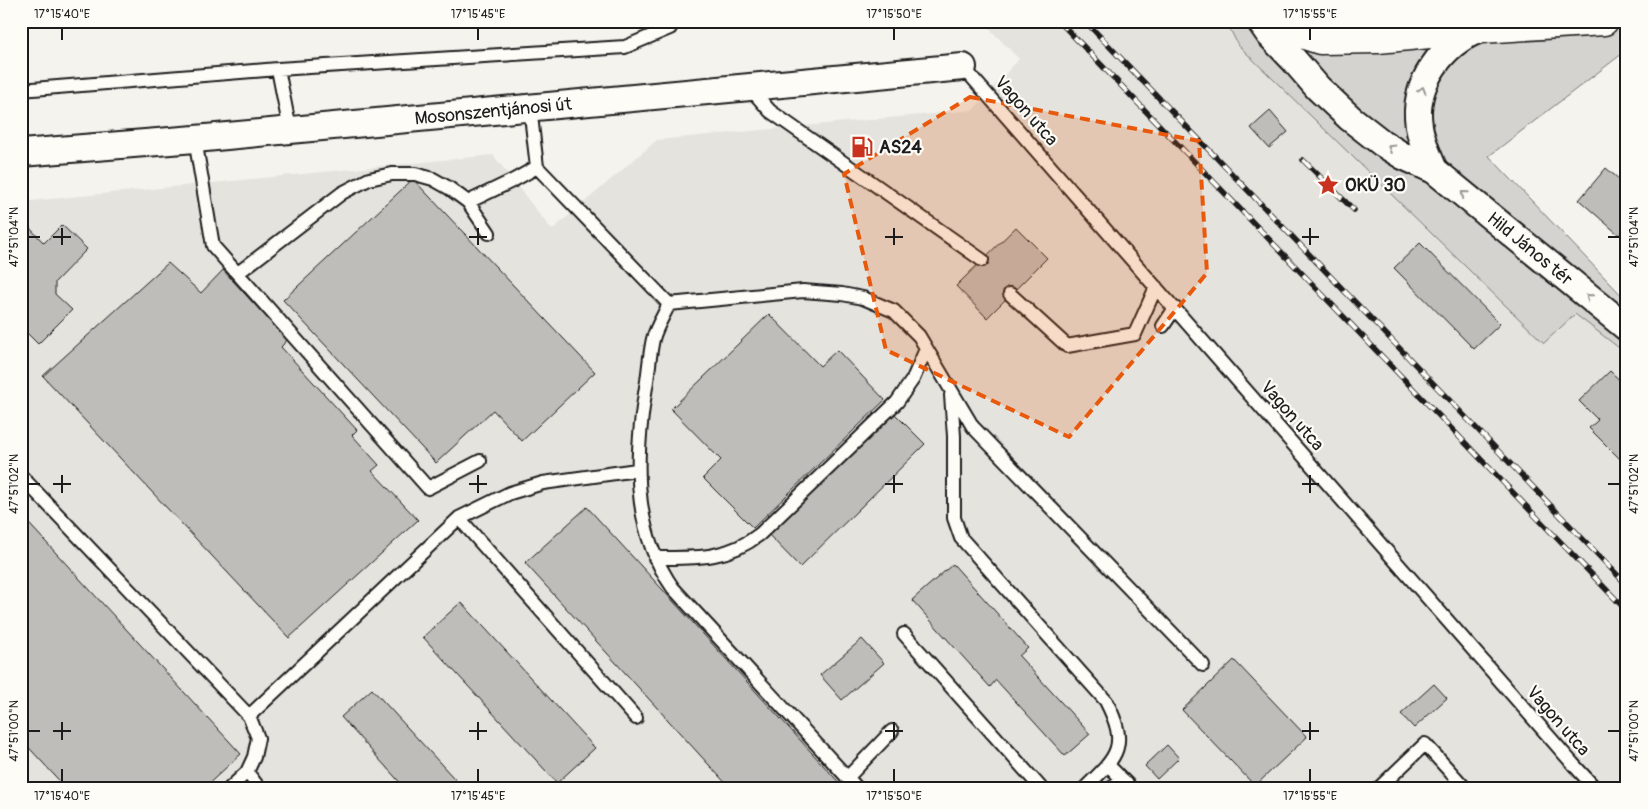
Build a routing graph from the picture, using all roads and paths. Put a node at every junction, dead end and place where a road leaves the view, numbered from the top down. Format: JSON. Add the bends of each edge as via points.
{"nodes":[{"id":1,"x":673,"y":21,"type":"edge"},
{"id":2,"x":1260,"y":21,"type":"edge"},
{"id":3,"x":1270,"y":21,"type":"edge"},
{"id":4,"x":1604,"y":21,"type":"edge"},
{"id":5,"x":1617,"y":21,"type":"edge"},
{"id":6,"x":1627,"y":21,"type":"edge"},
{"id":7,"x":1482,"y":29,"type":"junction"},
{"id":8,"x":963,"y":66,"type":"joint"},
{"id":9,"x":278,"y":69,"type":"junction"},
{"id":10,"x":749,"y":87,"type":"junction"},
{"id":11,"x":21,"y":90,"type":"edge"},
{"id":12,"x":530,"y":107,"type":"junction"},
{"id":13,"x":290,"y":130,"type":"junction"},
{"id":14,"x":195,"y":139,"type":"junction"},
{"id":15,"x":21,"y":153,"type":"edge"},
{"id":16,"x":537,"y":167,"type":"junction"},
{"id":17,"x":1434,"y":170,"type":"junction"},
{"id":18,"x":468,"y":202,"type":"junction"},
{"id":19,"x":489,"y":233,"type":"dead end"},
{"id":20,"x":982,"y":260,"type":"dead end"},
{"id":21,"x":238,"y":273,"type":"junction"},
{"id":22,"x":1156,"y":287,"type":"junction"},
{"id":23,"x":1010,"y":294,"type":"dead end"},
{"id":24,"x":669,"y":304,"type":"junction"},
{"id":25,"x":1175,"y":308,"type":"junction"},
{"id":26,"x":1163,"y":326,"type":"dead end"},
{"id":27,"x":1627,"y":328,"type":"edge"},
{"id":28,"x":926,"y":349,"type":"junction"},
{"id":29,"x":951,"y":392,"type":"junction"},
{"id":30,"x":480,"y":461,"type":"dead end"},
{"id":31,"x":637,"y":470,"type":"junction"},
{"id":32,"x":21,"y":476,"type":"edge"},
{"id":33,"x":459,"y":518,"type":"junction"},
{"id":34,"x":656,"y":558,"type":"junction"},
{"id":35,"x":904,"y":634,"type":"dead end"},
{"id":36,"x":1203,"y":665,"type":"dead end"},
{"id":37,"x":249,"y":716,"type":"junction"},
{"id":38,"x":636,"y":718,"type":"dead end"},
{"id":39,"x":892,"y":731,"type":"dead end"},
{"id":40,"x":1108,"y":765,"type":"junction"},
{"id":41,"x":247,"y":772,"type":"junction"},
{"id":42,"x":848,"y":778,"type":"junction"},
{"id":43,"x":1126,"y":783,"type":"edge"},
{"id":44,"x":230,"y":788,"type":"edge"},
{"id":45,"x":259,"y":788,"type":"edge"},
{"id":46,"x":857,"y":788,"type":"edge"},
{"id":47,"x":1041,"y":788,"type":"edge"},
{"id":48,"x":1085,"y":788,"type":"edge"},
{"id":49,"x":1112,"y":788,"type":"edge"},
{"id":50,"x":1378,"y":788,"type":"edge"},
{"id":51,"x":1465,"y":788,"type":"edge"},
{"id":52,"x":1595,"y":788,"type":"edge"}],
"edges":[{"from":1,"to":9,"type":"lane","via":[[670,28],[625,46]]},
{"from":17,"to":2,"type":"street","name":"Hild János tér","one_way":true,"via":[[1396,152],[1350,118],[1318,88]]},
{"from":3,"to":7,"type":"street","via":[[1320,40],[1378,39]]},
{"from":4,"to":7,"type":"street"},
{"from":5,"to":6,"type":"street"},
{"from":17,"to":7,"type":"street","name":"Hild János tér","one_way":true,"via":[[1418,125],[1422,88],[1428,74],[1446,52],[1470,33]]},
{"from":8,"to":10,"type":"street","name":"Mosonszentjánosi út"},
{"from":8,"to":22,"type":"lane","name":"Vagon utca"},
{"from":9,"to":11,"type":"lane"},
{"from":9,"to":13,"type":"lane"},
{"from":10,"to":12,"type":"street","name":"Mosonszentjánosi út"},
{"from":10,"to":20,"type":"lane","via":[[770,111]]},
{"from":12,"to":13,"type":"street","name":"Mosonszentjánosi út"},
{"from":12,"to":16,"type":"lane"},
{"from":13,"to":14,"type":"street","name":"Mosonszentjánosi út"},
{"from":14,"to":15,"type":"street","name":"Mosonszentjánosi út"},
{"from":14,"to":21,"type":"lane","via":[[213,246]]},
{"from":16,"to":18,"type":"lane"},
{"from":16,"to":24,"type":"lane"},
{"from":27,"to":17,"type":"street","name":"Hild János tér","one_way":true},
{"from":18,"to":19,"type":"lane"},
{"from":18,"to":21,"type":"lane","via":[[433,179],[416,174],[392,174],[369,179],[342,193]]},
{"from":21,"to":30,"type":"lane","via":[[428,488]]},
{"from":22,"to":23,"type":"lane","via":[[1135,334],[1066,346]]},
{"from":22,"to":25,"type":"lane","name":"Vagon utca"},
{"from":24,"to":28,"type":"lane","via":[[804,291],[842,294],[863,298],[894,311],[919,336]]},
{"from":24,"to":31,"type":"lane","via":[[654,338],[643,403]]},
{"from":25,"to":26,"type":"lane"},
{"from":25,"to":52,"type":"lane","name":"Vagon utca"},
{"from":28,"to":29,"type":"lane"},
{"from":28,"to":34,"type":"lane","via":[[913,379],[897,402],[760,534],[728,553]]},
{"from":29,"to":36,"type":"lane","via":[[973,427]]},
{"from":29,"to":40,"type":"lane","via":[[954,518],[961,538],[1106,701],[1118,729],[1119,741]]},
{"from":31,"to":33,"type":"lane","via":[[543,483],[510,492]]},
{"from":31,"to":34,"type":"lane","via":[[648,542]]},
{"from":32,"to":37,"type":"lane"},
{"from":33,"to":37,"type":"lane"},
{"from":33,"to":38,"type":"lane"},
{"from":34,"to":42,"type":"lane","via":[[673,588]]},
{"from":35,"to":47,"type":"lane"},
{"from":37,"to":41,"type":"lane","via":[[258,738]]},
{"from":39,"to":42,"type":"lane"},
{"from":40,"to":43,"type":"lane"},
{"from":40,"to":48,"type":"lane"},
{"from":41,"to":44,"type":"lane"},
{"from":41,"to":45,"type":"lane"},
{"from":42,"to":46,"type":"lane"},
{"from":43,"to":49,"type":"lane"},
{"from":50,"to":51,"type":"lane","via":[[1424,744]]}]}
